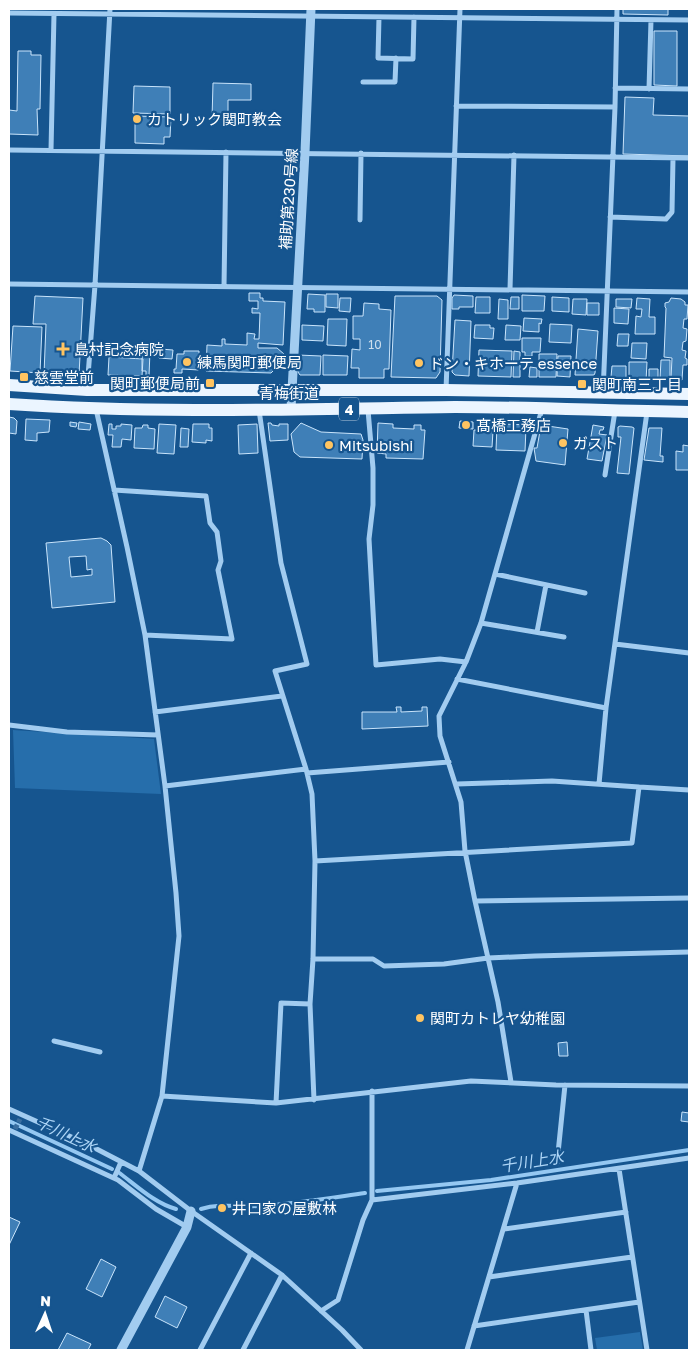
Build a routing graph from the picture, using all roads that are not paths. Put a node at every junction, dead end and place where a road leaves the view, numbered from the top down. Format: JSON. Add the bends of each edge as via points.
{"nodes":[{"id":1,"x":460,"y":9,"type":"edge"},
{"id":2,"x":617,"y":9,"type":"edge"},
{"id":3,"x":110,"y":12,"type":"edge"},
{"id":4,"x":9,"y":13,"type":"edge"},
{"id":5,"x":311,"y":13,"type":"edge"},
{"id":6,"x":54,"y":14,"type":"junction"},
{"id":7,"x":379,"y":17,"type":"junction"},
{"id":8,"x":414,"y":17,"type":"junction"},
{"id":9,"x":459,"y":17,"type":"junction"},
{"id":10,"x":617,"y":20,"type":"junction"},
{"id":11,"x":651,"y":20,"type":"junction"},
{"id":12,"x":689,"y":20,"type":"edge"},
{"id":13,"x":396,"y":58,"type":"junction"},
{"id":14,"x":363,"y":82,"type":"dead end"},
{"id":15,"x":615,"y":88,"type":"junction"},
{"id":16,"x":649,"y":89,"type":"junction"},
{"id":17,"x":689,"y":89,"type":"edge"},
{"id":18,"x":456,"y":106,"type":"junction"},
{"id":19,"x":615,"y":107,"type":"junction"},
{"id":20,"x":9,"y":150,"type":"edge"},
{"id":21,"x":51,"y":150,"type":"junction"},
{"id":22,"x":101,"y":151,"type":"junction"},
{"id":23,"x":226,"y":152,"type":"junction"},
{"id":24,"x":305,"y":152,"type":"junction"},
{"id":25,"x":361,"y":153,"type":"junction"},
{"id":26,"x":455,"y":155,"type":"junction"},
{"id":27,"x":514,"y":155,"type":"junction"},
{"id":28,"x":612,"y":156,"type":"junction"},
{"id":29,"x":672,"y":158,"type":"junction"},
{"id":30,"x":689,"y":158,"type":"edge"},
{"id":31,"x":610,"y":217,"type":"junction"},
{"id":32,"x":360,"y":220,"type":"dead end"},
{"id":33,"x":9,"y":284,"type":"edge"},
{"id":34,"x":96,"y":285,"type":"junction"},
{"id":35,"x":224,"y":286,"type":"junction"},
{"id":36,"x":296,"y":287,"type":"junction"},
{"id":37,"x":450,"y":289,"type":"junction"},
{"id":38,"x":510,"y":289,"type":"junction"},
{"id":39,"x":608,"y":291,"type":"junction"},
{"id":40,"x":689,"y":292,"type":"edge"},
{"id":41,"x":9,"y":385,"type":"edge"},
{"id":42,"x":87,"y":390,"type":"junction"},
{"id":43,"x":446,"y":390,"type":"junction"},
{"id":44,"x":291,"y":391,"type":"junction"},
{"id":45,"x":603,"y":393,"type":"junction"},
{"id":46,"x":689,"y":394,"type":"edge"},
{"id":47,"x":9,"y":404,"type":"edge"},
{"id":48,"x":542,"y":408,"type":"junction"},
{"id":49,"x":96,"y":409,"type":"junction"},
{"id":50,"x":368,"y":409,"type":"junction"},
{"id":51,"x":259,"y":410,"type":"junction"},
{"id":52,"x":290,"y":410,"type":"junction"},
{"id":53,"x":615,"y":411,"type":"junction"},
{"id":54,"x":647,"y":411,"type":"junction"},
{"id":55,"x":689,"y":412,"type":"edge"},
{"id":56,"x":605,"y":474,"type":"dead end"},
{"id":57,"x":114,"y":490,"type":"junction"},
{"id":58,"x":495,"y":574,"type":"junction"},
{"id":59,"x":546,"y":585,"type":"junction"},
{"id":60,"x":585,"y":593,"type":"dead end"},
{"id":61,"x":481,"y":623,"type":"junction"},
{"id":62,"x":537,"y":632,"type":"junction"},
{"id":63,"x":145,"y":635,"type":"junction"},
{"id":64,"x":564,"y":636,"type":"dead end"},
{"id":65,"x":616,"y":644,"type":"junction"},
{"id":66,"x":689,"y":653,"type":"edge"},
{"id":67,"x":466,"y":662,"type":"junction"},
{"id":68,"x":457,"y":679,"type":"junction"},
{"id":69,"x":282,"y":696,"type":"junction"},
{"id":70,"x":606,"y":708,"type":"junction"},
{"id":71,"x":155,"y":712,"type":"junction"},
{"id":72,"x":9,"y":725,"type":"edge"},
{"id":73,"x":158,"y":735,"type":"junction"},
{"id":74,"x":449,"y":762,"type":"junction"},
{"id":75,"x":306,"y":771,"type":"junction"},
{"id":76,"x":456,"y":784,"type":"junction"},
{"id":77,"x":599,"y":784,"type":"junction"},
{"id":78,"x":165,"y":786,"type":"junction"},
{"id":79,"x":639,"y":787,"type":"junction"},
{"id":80,"x":689,"y":790,"type":"edge"},
{"id":81,"x":465,"y":851,"type":"junction"},
{"id":82,"x":314,"y":861,"type":"junction"},
{"id":83,"x":689,"y":898,"type":"edge"},
{"id":84,"x":475,"y":901,"type":"junction"},
{"id":85,"x":689,"y":952,"type":"edge"},
{"id":86,"x":488,"y":958,"type":"junction"},
{"id":87,"x":313,"y":959,"type":"junction"},
{"id":88,"x":310,"y":1004,"type":"junction"},
{"id":89,"x":54,"y":1041,"type":"dead end"},
{"id":90,"x":100,"y":1052,"type":"dead end"},
{"id":91,"x":511,"y":1082,"type":"junction"},
{"id":92,"x":565,"y":1085,"type":"junction"},
{"id":93,"x":689,"y":1086,"type":"edge"},
{"id":94,"x":372,"y":1092,"type":"junction"},
{"id":95,"x":162,"y":1096,"type":"junction"},
{"id":96,"x":314,"y":1100,"type":"junction"},
{"id":97,"x":276,"y":1103,"type":"junction"},
{"id":98,"x":9,"y":1109,"type":"edge"},
{"id":99,"x":12,"y":1131,"type":"edge"},
{"id":100,"x":689,"y":1158,"type":"edge"},
{"id":101,"x":121,"y":1162,"type":"junction"},
{"id":102,"x":558,"y":1163,"type":"dead end"},
{"id":103,"x":619,"y":1169,"type":"junction"},
{"id":104,"x":139,"y":1171,"type":"junction"},
{"id":105,"x":114,"y":1178,"type":"junction"},
{"id":106,"x":518,"y":1183,"type":"junction"},
{"id":107,"x":372,"y":1200,"type":"junction"},
{"id":108,"x":191,"y":1211,"type":"junction"},
{"id":109,"x":626,"y":1212,"type":"junction"},
{"id":110,"x":187,"y":1226,"type":"junction"},
{"id":111,"x":504,"y":1229,"type":"junction"},
{"id":112,"x":251,"y":1253,"type":"junction"},
{"id":113,"x":632,"y":1257,"type":"junction"},
{"id":114,"x":282,"y":1275,"type":"junction"},
{"id":115,"x":489,"y":1277,"type":"junction"},
{"id":116,"x":639,"y":1302,"type":"junction"},
{"id":117,"x":586,"y":1310,"type":"junction"},
{"id":118,"x":321,"y":1311,"type":"junction"},
{"id":119,"x":474,"y":1326,"type":"junction"},
{"id":120,"x":121,"y":1350,"type":"edge"},
{"id":121,"x":200,"y":1350,"type":"edge"},
{"id":122,"x":243,"y":1350,"type":"edge"},
{"id":123,"x":360,"y":1350,"type":"edge"},
{"id":124,"x":467,"y":1350,"type":"edge"},
{"id":125,"x":591,"y":1350,"type":"edge"},
{"id":126,"x":647,"y":1350,"type":"edge"}],
"edges":[{"from":1,"to":9,"type":"street"},
{"from":2,"to":10,"type":"street"},
{"from":3,"to":5,"type":"street"},
{"from":3,"to":6,"type":"street"},
{"from":3,"to":22,"type":"street"},
{"from":4,"to":6,"type":"street"},
{"from":5,"to":7,"type":"street"},
{"from":5,"to":24,"type":"street","name":"補助第230号線"},
{"from":6,"to":21,"type":"street"},
{"from":7,"to":8,"type":"street"},
{"from":7,"to":13,"type":"street","via":[[378,58]]},
{"from":8,"to":9,"type":"street"},
{"from":8,"to":13,"type":"street","via":[[413,59]]},
{"from":9,"to":10,"type":"street"},
{"from":9,"to":18,"type":"street"},
{"from":10,"to":11,"type":"street"},
{"from":10,"to":15,"type":"street"},
{"from":11,"to":12,"type":"street"},
{"from":11,"to":16,"type":"street"},
{"from":13,"to":14,"type":"street","via":[[395,82]]},
{"from":15,"to":16,"type":"street"},
{"from":15,"to":19,"type":"street"},
{"from":16,"to":17,"type":"street"},
{"from":18,"to":19,"type":"street"},
{"from":18,"to":26,"type":"street"},
{"from":19,"to":28,"type":"street"},
{"from":20,"to":21,"type":"street"},
{"from":21,"to":22,"type":"street"},
{"from":22,"to":23,"type":"street"},
{"from":22,"to":34,"type":"street"},
{"from":23,"to":24,"type":"street"},
{"from":23,"to":35,"type":"street"},
{"from":24,"to":25,"type":"street"},
{"from":24,"to":36,"type":"street","name":"補助第230号線"},
{"from":25,"to":26,"type":"street"},
{"from":25,"to":32,"type":"street"},
{"from":26,"to":27,"type":"street"},
{"from":26,"to":37,"type":"street"},
{"from":27,"to":28,"type":"street"},
{"from":27,"to":38,"type":"street"},
{"from":28,"to":29,"type":"street"},
{"from":28,"to":31,"type":"street"},
{"from":29,"to":30,"type":"street"},
{"from":29,"to":31,"type":"street","via":[[672,212],[666,219]]},
{"from":31,"to":39,"type":"street"},
{"from":33,"to":34,"type":"street"},
{"from":34,"to":35,"type":"street"},
{"from":34,"to":42,"type":"street"},
{"from":35,"to":36,"type":"street"},
{"from":36,"to":37,"type":"street"},
{"from":36,"to":44,"type":"street","name":"補助第230号線"},
{"from":37,"to":38,"type":"street"},
{"from":37,"to":43,"type":"street"},
{"from":38,"to":39,"type":"street"},
{"from":39,"to":40,"type":"street"},
{"from":39,"to":45,"type":"street"},
{"from":41,"to":42,"type":"main road","name":"青梅街道","number":"4"},
{"from":42,"to":44,"type":"main road","name":"青梅街道","number":"4"},
{"from":43,"to":44,"type":"main road","name":"青梅街道","number":"4"},
{"from":43,"to":45,"type":"main road","name":"青梅街道","number":"4"},
{"from":44,"to":52,"type":"street","name":"補助第230号線"},
{"from":45,"to":46,"type":"main road","name":"青梅街道","number":"4"},
{"from":47,"to":49,"type":"main road","name":"青梅街道","number":"4"},
{"from":48,"to":50,"type":"main road","name":"青梅街道","number":"4"},
{"from":48,"to":53,"type":"main road","name":"青梅街道","number":"4"},
{"from":48,"to":58,"type":"street"},
{"from":49,"to":51,"type":"main road","name":"青梅街道","number":"4"},
{"from":49,"to":57,"type":"street"},
{"from":50,"to":52,"type":"main road","name":"青梅街道","number":"4"},
{"from":50,"to":67,"type":"street","via":[[373,468],[369,539],[376,665],[440,659]]},
{"from":51,"to":52,"type":"main road","name":"青梅街道","number":"4"},
{"from":51,"to":69,"type":"street","via":[[281,563],[307,664],[275,671]]},
{"from":53,"to":54,"type":"main road","name":"青梅街道","number":"4"},
{"from":53,"to":56,"type":"street"},
{"from":54,"to":55,"type":"main road","name":"青梅街道","number":"4"},
{"from":54,"to":65,"type":"street"},
{"from":57,"to":63,"type":"street"},
{"from":57,"to":63,"type":"street","via":[[206,496],[210,523],[217,532],[221,561],[218,570],[232,639]]},
{"from":58,"to":59,"type":"street"},
{"from":58,"to":61,"type":"street"},
{"from":59,"to":60,"type":"street"},
{"from":59,"to":62,"type":"street"},
{"from":61,"to":62,"type":"street"},
{"from":61,"to":67,"type":"street"},
{"from":62,"to":64,"type":"street"},
{"from":63,"to":71,"type":"street"},
{"from":65,"to":66,"type":"street"},
{"from":65,"to":70,"type":"street"},
{"from":67,"to":68,"type":"street"},
{"from":68,"to":70,"type":"street"},
{"from":68,"to":74,"type":"street","via":[[440,716],[440,736]]},
{"from":69,"to":71,"type":"street"},
{"from":69,"to":75,"type":"street"},
{"from":70,"to":77,"type":"street"},
{"from":71,"to":73,"type":"street"},
{"from":72,"to":73,"type":"street","via":[[68,732]]},
{"from":73,"to":78,"type":"street"},
{"from":74,"to":75,"type":"street"},
{"from":74,"to":76,"type":"street"},
{"from":75,"to":78,"type":"street"},
{"from":75,"to":82,"type":"street","via":[[312,794]]},
{"from":76,"to":77,"type":"street","via":[[552,781]]},
{"from":76,"to":81,"type":"street","via":[[461,802]]},
{"from":77,"to":79,"type":"street"},
{"from":78,"to":95,"type":"street","via":[[178,936]]},
{"from":79,"to":80,"type":"street"},
{"from":79,"to":81,"type":"street","via":[[632,843]]},
{"from":81,"to":82,"type":"street"},
{"from":81,"to":84,"type":"street"},
{"from":82,"to":87,"type":"street"},
{"from":83,"to":84,"type":"street"},
{"from":84,"to":86,"type":"street"},
{"from":85,"to":86,"type":"street"},
{"from":86,"to":87,"type":"street","via":[[444,964],[384,966],[373,958]]},
{"from":86,"to":91,"type":"street"},
{"from":87,"to":88,"type":"street"},
{"from":88,"to":96,"type":"street"},
{"from":88,"to":97,"type":"street","via":[[281,1003]]},
{"from":89,"to":90,"type":"street"},
{"from":91,"to":92,"type":"street"},
{"from":91,"to":94,"type":"street","via":[[471,1081]]},
{"from":92,"to":93,"type":"street"},
{"from":92,"to":102,"type":"street"},
{"from":94,"to":96,"type":"street"},
{"from":94,"to":107,"type":"street"},
{"from":95,"to":97,"type":"street"},
{"from":95,"to":104,"type":"street"},
{"from":96,"to":97,"type":"street"},
{"from":98,"to":101,"type":"street"},
{"from":99,"to":105,"type":"street"},
{"from":100,"to":103,"type":"street"},
{"from":101,"to":104,"type":"street"},
{"from":101,"to":105,"type":"street"},
{"from":103,"to":106,"type":"street"},
{"from":103,"to":109,"type":"street"},
{"from":104,"to":108,"type":"street"},
{"from":105,"to":110,"type":"street","via":[[156,1209]]},
{"from":106,"to":107,"type":"street"},
{"from":106,"to":111,"type":"street"},
{"from":107,"to":118,"type":"street","via":[[338,1300]]},
{"from":108,"to":110,"type":"street"},
{"from":108,"to":112,"type":"street"},
{"from":109,"to":111,"type":"street"},
{"from":109,"to":113,"type":"street"},
{"from":110,"to":120,"type":"street"},
{"from":111,"to":115,"type":"street"},
{"from":112,"to":114,"type":"street"},
{"from":112,"to":121,"type":"street"},
{"from":113,"to":115,"type":"street"},
{"from":113,"to":116,"type":"street"},
{"from":114,"to":118,"type":"street"},
{"from":114,"to":122,"type":"street"},
{"from":115,"to":119,"type":"street"},
{"from":116,"to":117,"type":"street"},
{"from":116,"to":126,"type":"street"},
{"from":117,"to":119,"type":"street"},
{"from":117,"to":125,"type":"street"},
{"from":118,"to":123,"type":"street"},
{"from":119,"to":124,"type":"street"}]}
